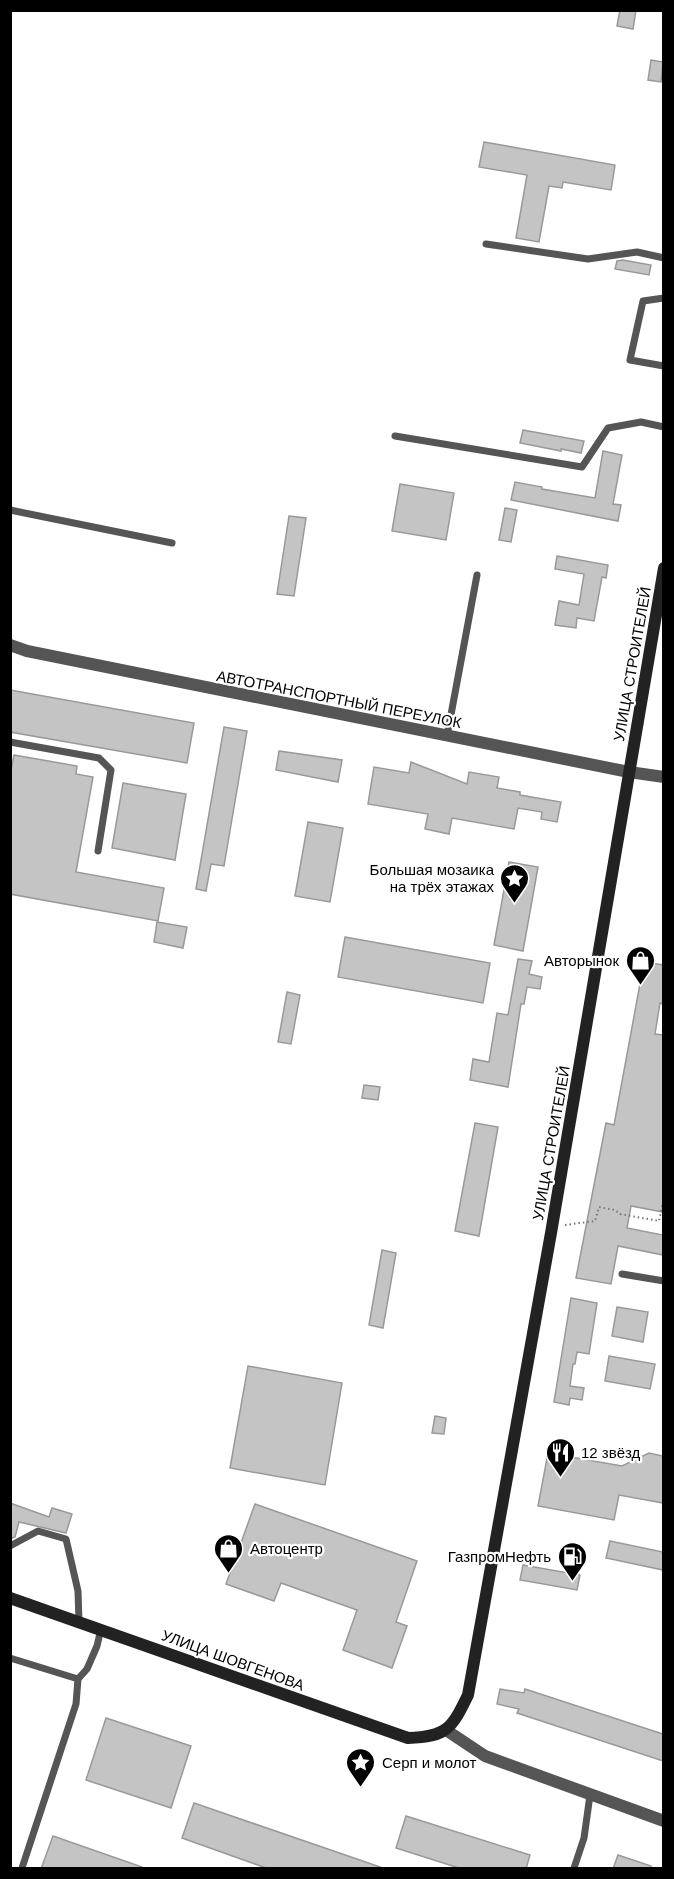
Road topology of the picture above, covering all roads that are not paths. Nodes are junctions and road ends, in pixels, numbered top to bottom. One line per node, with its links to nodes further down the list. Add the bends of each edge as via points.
1 (486, 244): 2 (lane, via 588,259 637,252)
2 (663, 258)
3 (663, 298): 4 (lane, via 643,301 630,360)
4 (663, 366)
5 (663, 427): 6 (lane, via 641,422 608,428 582,467)
6 (395, 436)
7 (10, 510): 8 (lane)
8 (172, 543)
9 (663, 568): 11 (street, УЛИЦА СТРОИТЕЛЕЙ)
10 (477, 575): 13 (lane)
11 (658, 638): 15 (street, УЛИЦА СТРОИТЕЛЕЙ)
12 (10, 645): 13 (street, АВТОТРАНСПОРТНЫЙ ПЕРЕУЛОК)
13 (447, 736): 15 (street, АВТОТРАНСПОРТНЫЙ ПЕРЕУЛОК)
14 (10, 742): 17 (lane, via 99,758 111,770)
15 (629, 772): 16 (street, АВТОТРАНСПОРТНЫЙ ПЕРЕУЛОК); 26 (street, УЛИЦА СТРОИТЕЛЕЙ, via 468,1695)
16 (663, 777)
17 (99, 851)
18 (622, 1274): 19 (lane)
19 (663, 1281)
20 (10, 1546): 22 (lane, via 38,1531 66,1539 78,1591)
21 (10, 1598): 22 (street, УЛИЦА ШОВГЕНОВА)
22 (80, 1622): 23 (street, УЛИЦА ШОВГЕНОВА)
23 (101, 1629): 25 (lane, via 87,1669); 27 (street, УЛИЦА ШОВГЕНОВА, via 408,1738 431,1738)
24 (10, 1658): 25 (lane)
25 (78, 1679): 30 (lane, via 76,1704)
26 (456, 1720): 27 (street, УЛИЦА ШОВГЕНОВА)
27 (446, 1730): 28 (street, via 485,1756)
28 (590, 1795): 29 (street); 31 (lane, via 584,1838)
29 (663, 1821)
30 (22, 1869)
31 (574, 1869)

